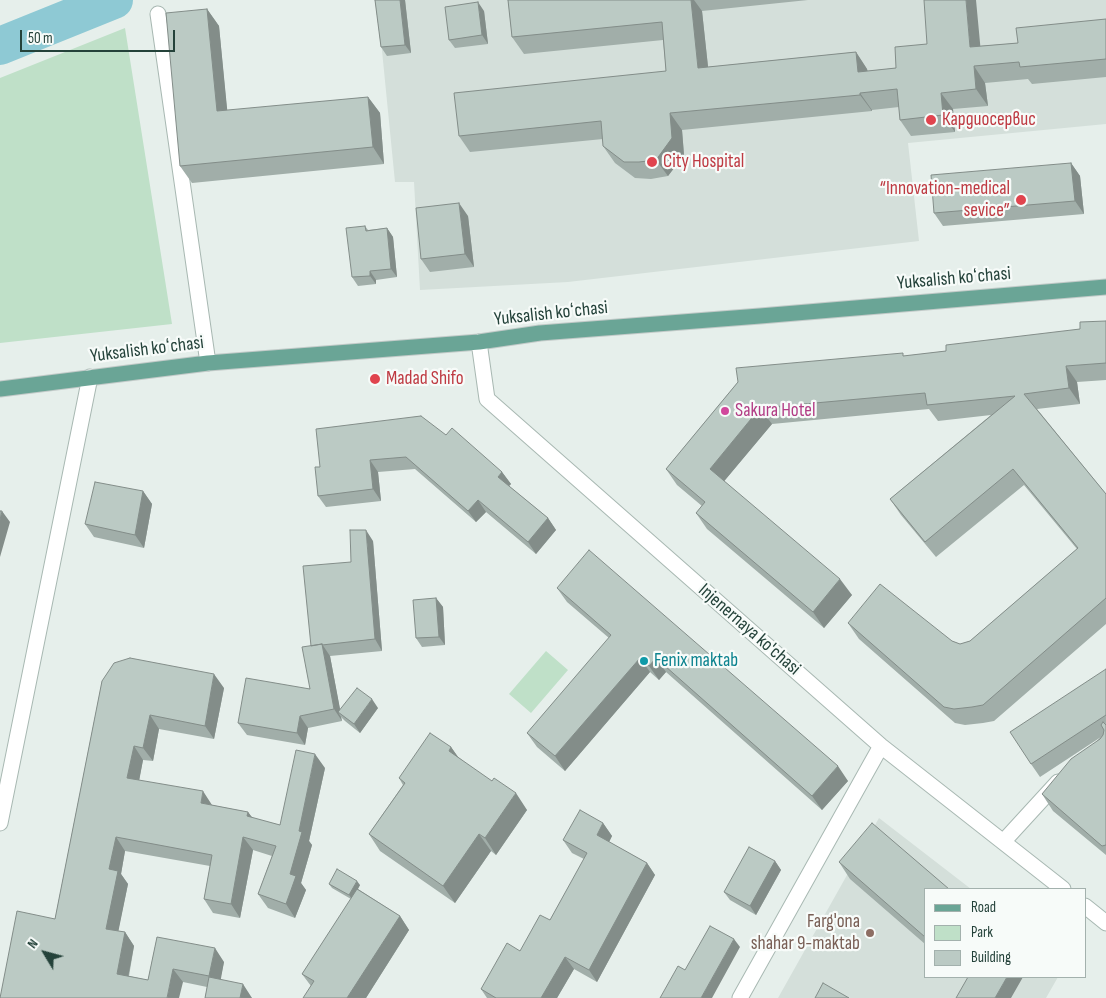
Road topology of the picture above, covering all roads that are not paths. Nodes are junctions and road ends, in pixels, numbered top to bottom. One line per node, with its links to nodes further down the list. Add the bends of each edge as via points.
1 (158, 14): 4 (street)
2 (1106, 287): 3 (main road, Yuksalish koʻchasi, via 540,333)
3 (479, 342): 4 (main road, Yuksalish koʻchasi); 7 (street, Injenernaya ko'chasi, via 487,399)
4 (208, 363): 5 (main road, Yuksalish koʻchasi)
5 (90, 377): 6 (main road, Yuksalish koʻchasi); 9 (street)
6 (0, 389)
7 (881, 746): 10 (street, Injenernaya ko'chasi); 14 (street)
8 (1072, 772): 10 (street, via 1057,783)
9 (0, 823)
10 (1003, 842): 11 (street, Injenernaya ko'chasi)
11 (1062, 888)
12 (1086, 907): 13 (street)
13 (1106, 923)
14 (740, 998)

